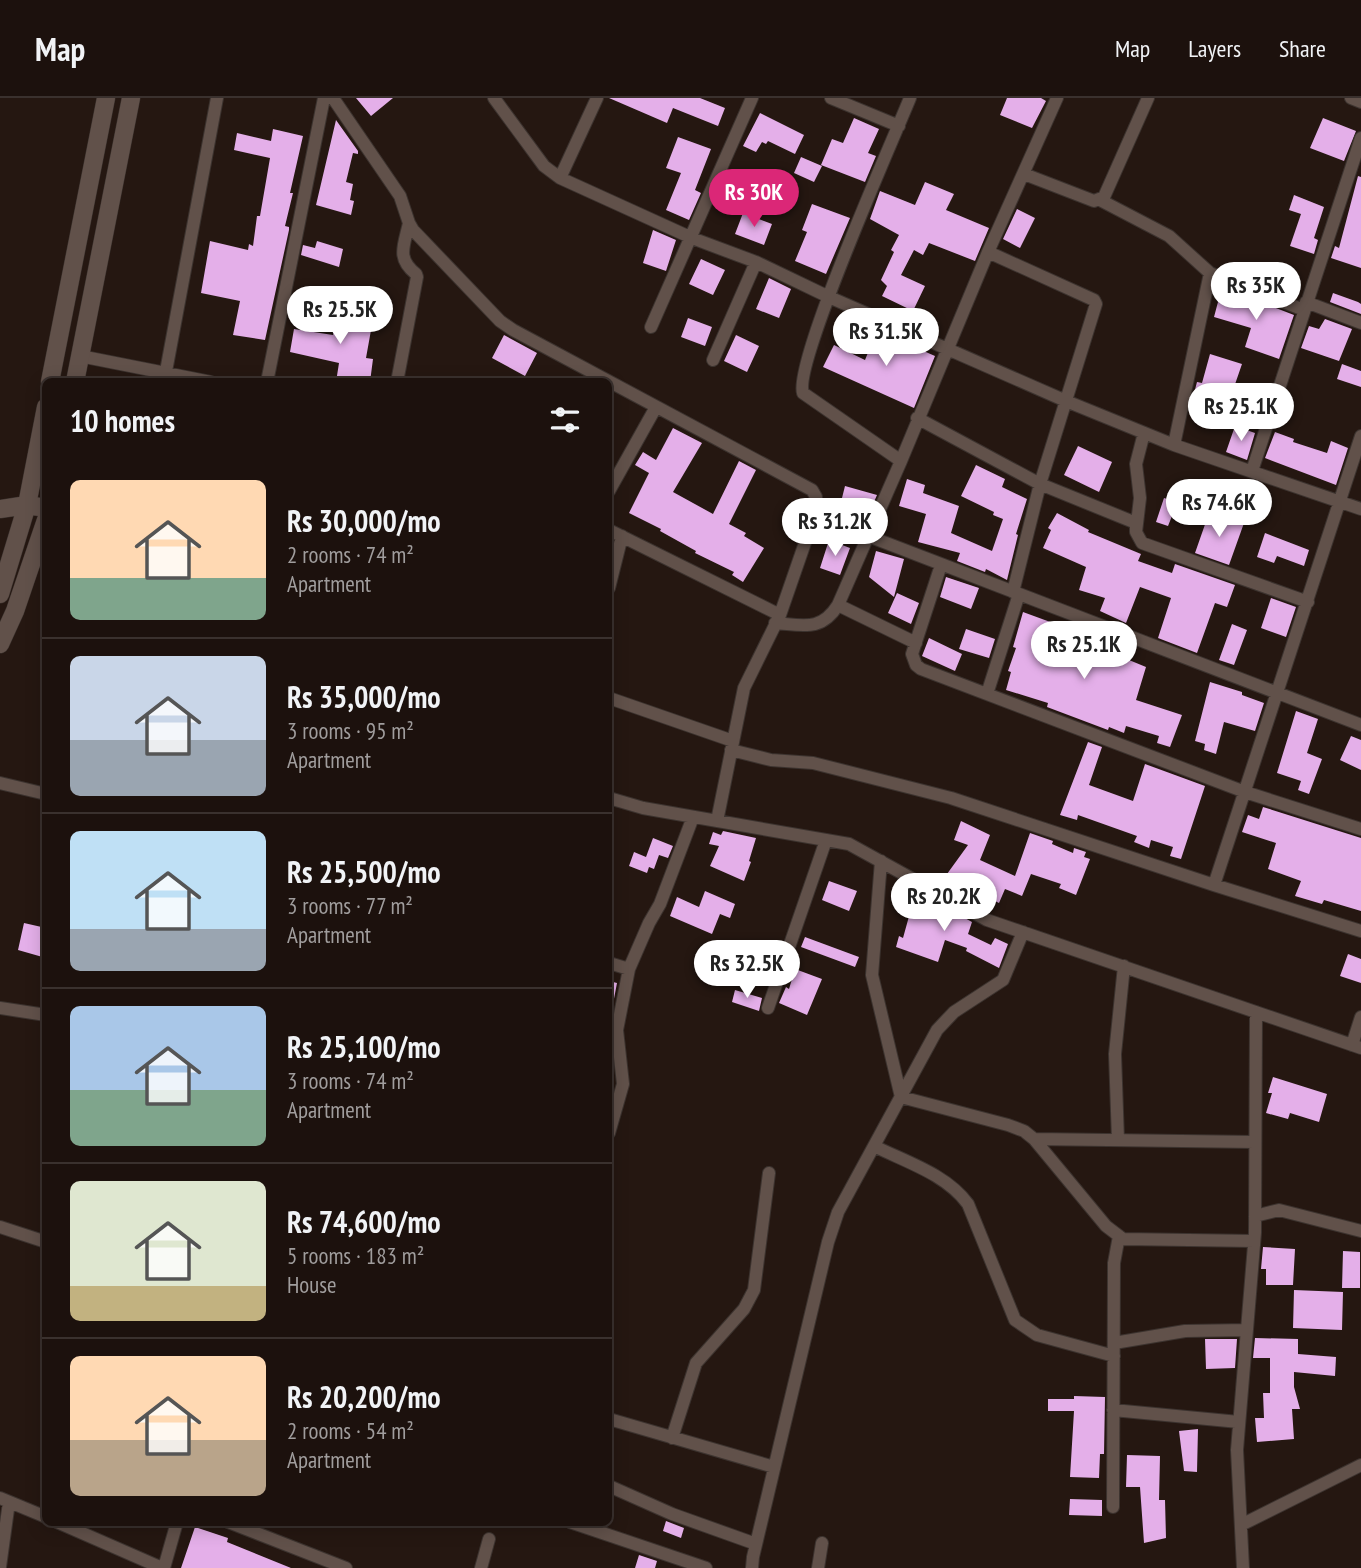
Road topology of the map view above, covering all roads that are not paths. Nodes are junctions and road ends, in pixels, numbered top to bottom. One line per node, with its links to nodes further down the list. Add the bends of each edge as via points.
1 (106, 98): 32 (main road)
2 (131, 98): 31 (main road)
3 (217, 98): 33 (street)
4 (324, 98): 34 (street)
5 (333, 98): 20 (street, via 400,196)
6 (494, 98): 18 (street, via 544,166)
7 (597, 98): 18 (street)
8 (752, 98): 21 (street)
9 (831, 98): 15 (street)
10 (910, 98): 15 (street)
11 (1057, 98): 17 (street)
12 (1148, 98): 19 (street)
13 (1351, 98): 14 (street)
14 (1361, 102)
15 (899, 126): 25 (street)
16 (1361, 138): 26 (street)
17 (1024, 174): 19 (street); 22 (street)
18 (560, 178): 21 (street)
19 (1100, 200): 24 (street, via 1169,236)
20 (409, 223): 35 (street, via 402,257 417,277); 36 (street, via 500,321)
21 (692, 238): 23 (street); 28 (street)
22 (988, 251): 29 (street); 38 (street, via 1094,300 1096,308)
23 (756, 262): 25 (street); 30 (street)
24 (1210, 273): 26 (street); 44 (street)
25 (828, 297): 29 (street); 45 (street, via 804,372 803,393)
26 (1305, 306): 27 (street); 46 (street)
27 (1361, 323)
28 (651, 327)
29 (947, 347): 38 (street); 40 (street)
30 (713, 360)
31 (77, 371): 32 (main road); 33 (street)
32 (51, 375)
33 (165, 377)
34 (268, 378)
35 (398, 378)
36 (602, 378)
37 (612, 383): 39 (street)
38 (1066, 401): 42 (street); 47 (street)
39 (656, 407): 48 (street); 65 (street, via 812,490 816,511)
40 (918, 418): 45 (street); 47 (street)
41 (42, 428): 50 (main road)
42 (1144, 433): 44 (street); 56 (street, via 1136,464 1140,498)
43 (1361, 436): 49 (street)
44 (1174, 444): 46 (street)
45 (901, 461): 58 (street)
46 (1252, 471): 49 (street)
47 (1040, 484): 56 (street, via 1136,523); 61 (street)
48 (612, 486)
49 (1341, 501): 53 (street); 63 (street)
50 (27, 505): 51 (main road); 52 (main road); 62 (main road)
51 (42, 507)
52 (0, 509)
53 (1361, 509)
54 (612, 531): 57 (street)
55 (42, 532): 67 (main road)
56 (1136, 532): 63 (street, via 1142,543)
57 (622, 536): 60 (street); 65 (street)
58 (868, 536): 59 (street); 64 (street)
59 (942, 565): 61 (street); 66 (street)
60 (612, 576)
61 (1016, 593): 68 (street); 69 (street)
62 (0, 594)
63 (1308, 602): 69 (street)
64 (838, 605): 65 (street, via 830,617 815,625); 66 (street)
65 (778, 619): 72 (street, via 744,688)
66 (916, 643): 68 (street, via 913,660 921,669)
67 (0, 644)
68 (987, 694): 74 (street)
69 (1278, 694): 71 (street); 74 (street)
70 (612, 699): 72 (street)
71 (1361, 725)
72 (732, 746): 78 (street); 82 (street, via 771,760 813,762 951,798)
73 (0, 783): 75 (street)
74 (1245, 792): 79 (street); 82 (street)
75 (42, 793)
76 (612, 799): 77 (street)
77 (693, 817): 78 (street); 87 (street)
78 (717, 821): 80 (street)
79 (1361, 829)
80 (826, 840): 81 (street, via 849,844); 89 (street)
81 (881, 861): 84 (street, via 987,920); 94 (street, via 872,975)
82 (1214, 886): 83 (street)
83 (1361, 931)
84 (1023, 932): 86 (street); 94 (street, via 1003,980 945,1021)
85 (612, 964): 87 (street)
86 (1124, 966): 90 (street); 97 (street, via 1115,1054)
87 (629, 969): 95 (street, via 617,1030 623,1084)
88 (0, 1007): 91 (street)
89 (768, 1008)
90 (1256, 1012): 93 (street); 98 (street)
91 (42, 1014)
92 (1361, 1017): 93 (street)
93 (1356, 1046)
94 (901, 1097): 96 (street, via 1017,1128); 99 (street)
95 (612, 1122)
96 (1034, 1139): 97 (street); 104 (street)
97 (1118, 1140): 98 (street)
98 (1255, 1142): 101 (street)
99 (874, 1146): 108 (street, via 958,1191 968,1204 1015,1320 1037,1335); 114 (street, via 832,1225)
100 (769, 1174): 112 (street, via 754,1290 744,1309 696,1363)
101 (1255, 1216): 103 (street, via 1287,1211); 106 (street)
102 (0, 1227): 105 (street)
103 (1361, 1231)
104 (1119, 1236): 106 (street); 108 (street, via 1114,1263)
105 (42, 1241)
106 (1254, 1241): 107 (street)
107 (1247, 1330): 108 (street, via 1185,1331); 111 (street)
108 (1114, 1350): 109 (street)
109 (1114, 1410): 111 (street); 117 (street)
110 (612, 1420): 112 (street)
111 (1240, 1422): 119 (street)
112 (672, 1438): 114 (street)
113 (1361, 1465): 119 (street)
114 (774, 1467): 126 (street)
115 (612, 1487): 126 (street)
116 (4, 1500): 118 (street); 127 (street)
117 (1113, 1507)
118 (42, 1515)
119 (1241, 1525): 134 (street)
120 (66, 1526): 128 (street)
121 (176, 1526): 128 (street)
122 (238, 1526): 129 (street)
123 (581, 1526): 131 (street)
124 (489, 1539): 130 (street)
125 (822, 1543): 133 (street)
126 (756, 1544): 132 (street)
127 (0, 1567)
128 (163, 1568)
129 (346, 1568)
130 (481, 1568)
131 (706, 1568)
132 (752, 1568)
133 (818, 1568)
134 (1243, 1568)

